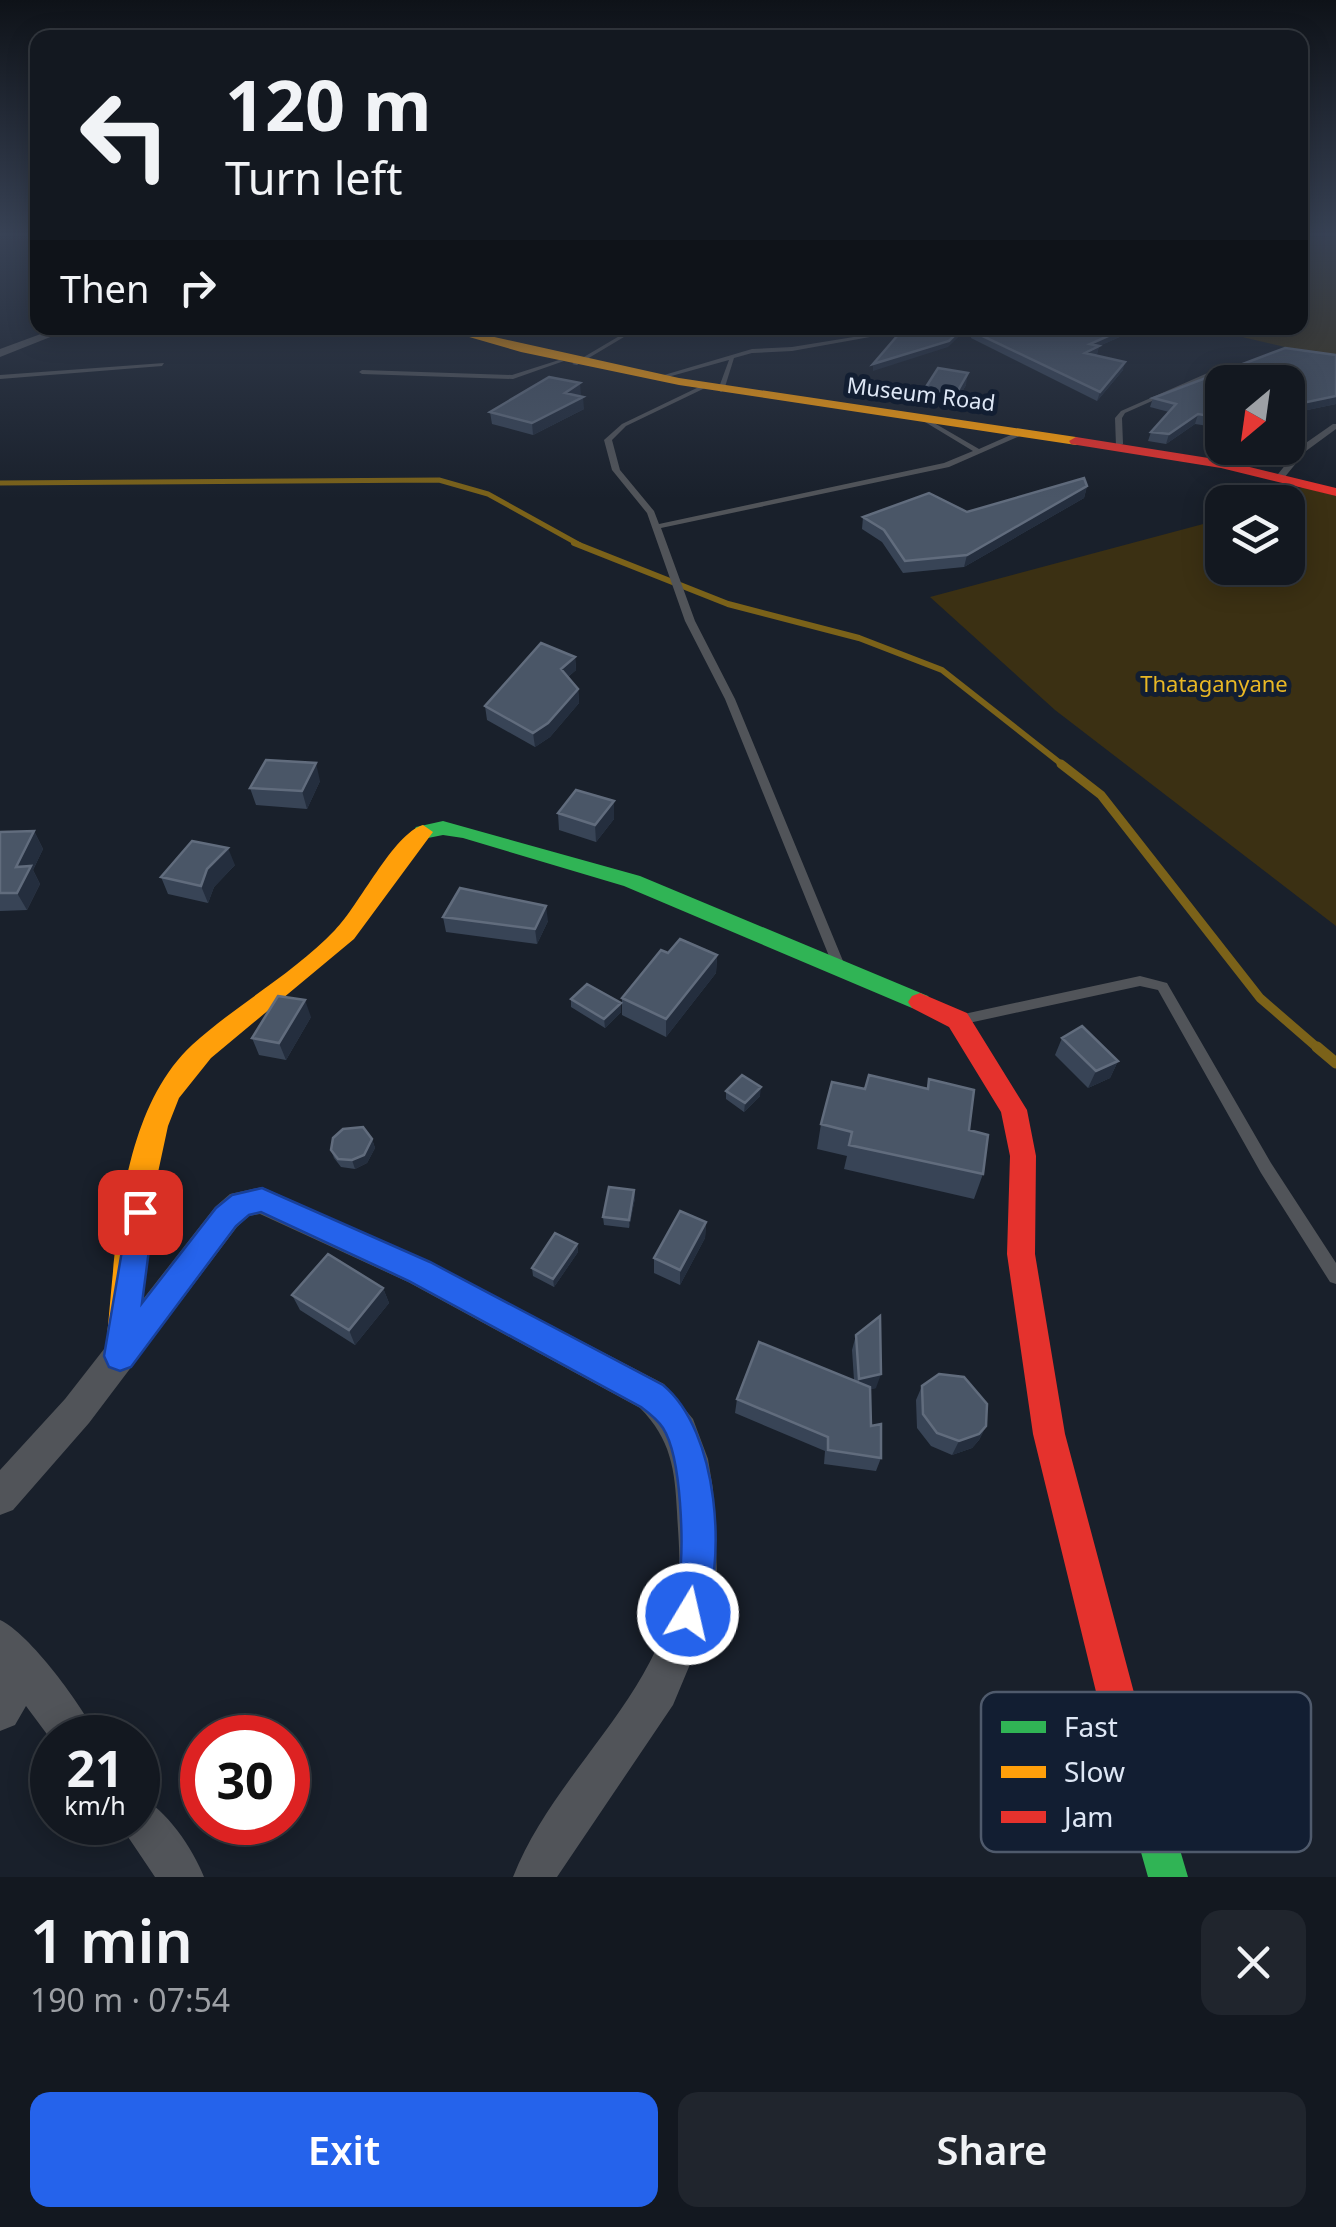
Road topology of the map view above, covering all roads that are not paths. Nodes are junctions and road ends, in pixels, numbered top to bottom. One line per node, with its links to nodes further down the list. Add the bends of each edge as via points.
1 (49, 335): 5 (street)
2 (469, 335): 7 (street, Museum Road)
3 (622, 335): 7 (lane)
4 (877, 335): 6 (lane)
5 (0, 353)
6 (732, 358): 12 (lane); 13 (lane)
7 (568, 362): 9 (lane, via 513,378); 12 (street, Museum Road)
8 (162, 364): 11 (lane)
9 (362, 372)
10 (1205, 376): 19 (lane, via 1123,412)
11 (0, 377)
12 (655, 378): 13 (street, Museum Road)
13 (712, 388): 14 (street, Museum Road); 23 (lane, via 624,425 608,440 616,470)
14 (927, 421): 16 (street, Museum Road); 20 (lane)
15 (1336, 426): 17 (lane)
16 (1027, 431): 19 (street, Museum Road); 20 (lane)
17 (1316, 438): 18 (lane); 21 (lane)
18 (1336, 440)
19 (1119, 444): 21 (street, Museum Road)
20 (979, 452): 23 (lane, via 946,465)
21 (1281, 476): 22 (street, Museum Road)
22 (1336, 492)
23 (656, 527): 24 (lane)
24 (839, 966): 25 (street); 27 (street, via 632,880 464,832 423,832 336,943 184,1069 168,1092 144,1177)
25 (958, 1020): 26 (lane, via 1140,981 1162,986); 30 (street, via 1014,1110 1024,1156 1020,1254 1049,1434)
26 (1336, 1277)
27 (120, 1356): 28 (street); 36 (street, via 226,1217 262,1200 419,1272 673,1413 686,1441 694,1492 697,1580 680,1648)
28 (0, 1497)
29 (12, 1655): 31 (street); 32 (street)
30 (1114, 1692)
31 (0, 1710)
32 (58, 1715)
33 (158, 1845): 35 (street)
34 (1161, 1852): 37 (street)
35 (182, 1877)
36 (535, 1877)
37 (1168, 1877)

